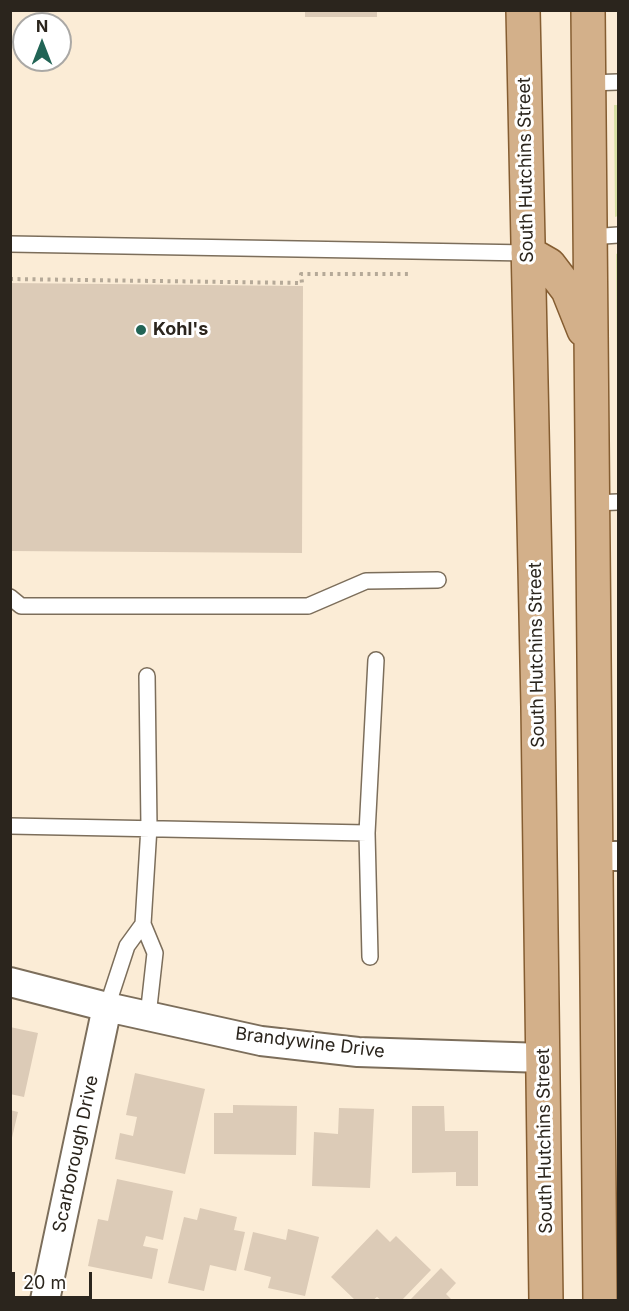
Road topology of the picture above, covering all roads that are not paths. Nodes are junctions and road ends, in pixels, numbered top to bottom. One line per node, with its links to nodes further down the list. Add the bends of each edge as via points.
1 (523, 10): 6 (main road, South Hutchins Street)
2 (588, 10): 3 (main road)
3 (603, 82): 4 (main road)
4 (604, 236): 7 (main road)
5 (10, 243): 6 (lane)
6 (528, 253): 7 (main road, via 549,265 568,290); 22 (main road, South Hutchins Street)
7 (591, 348): 8 (main road)
8 (606, 502): 16 (main road)
9 (438, 580): 10 (lane, via 366,581 309,606 21,606)
10 (10, 597)
11 (376, 660): 15 (lane)
12 (147, 676): 14 (lane)
13 (10, 826): 14 (lane)
14 (149, 827): 15 (lane); 17 (lane)
15 (367, 833): 18 (lane)
16 (607, 856): 25 (main road)
17 (144, 924): 20 (lane, via 127,946); 21 (lane, via 155,953)
18 (370, 957)
19 (10, 982): 20 (street, Brandywine Drive)
20 (107, 1007): 21 (street, Brandywine Drive); 23 (street, Scarborough Drive)
21 (148, 1016): 22 (street, Brandywine Drive, via 261,1041 358,1052)
22 (544, 1058): 24 (main road, South Hutchins Street)
23 (45, 1300)
24 (546, 1300)
25 (600, 1300)

